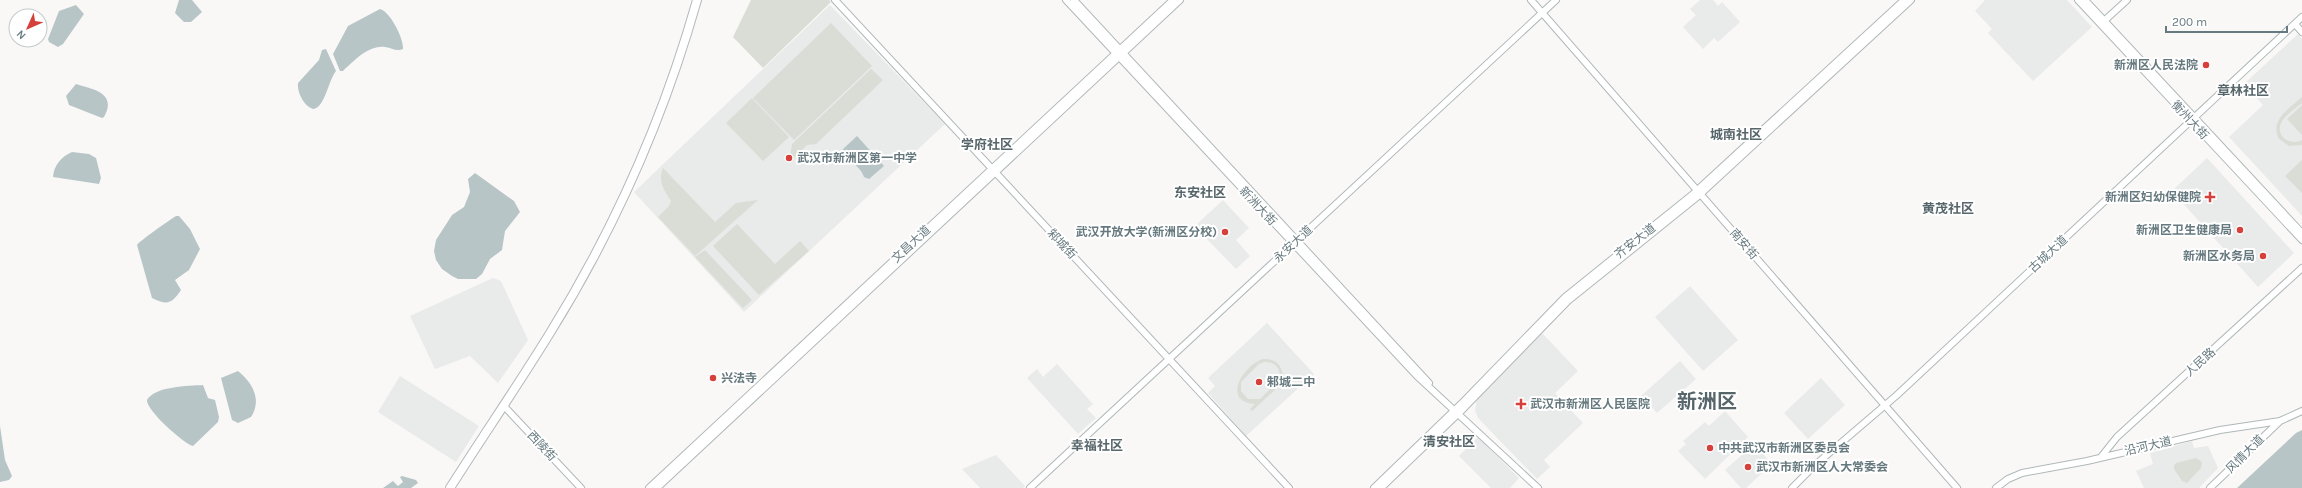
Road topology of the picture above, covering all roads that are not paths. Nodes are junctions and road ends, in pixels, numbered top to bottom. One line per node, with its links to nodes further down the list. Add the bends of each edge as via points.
1 (697, 0): 28 (highway, via 668,92 628,187 558,319)
2 (835, 0): 21 (main road, 邾城街)
3 (1066, 0): 19 (main road, 新洲大街)
4 (1074, 0): 19 (main road, 新洲大街)
5 (1173, 0): 19 (main road, 文昌大道)
6 (1180, 0): 19 (main road, 文昌大道)
7 (1531, 0): 14 (main road, 南安街)
8 (1556, 0): 14 (main road, 永安大道)
9 (1904, 0): 22 (main road, 齐安大道)
10 (1911, 0): 22 (main road, 齐安大道)
11 (2078, 0): 20 (main road, 衡州大街)
12 (2085, 0): 16 (main road, 衡州大街)
13 (2127, 0): 16 (main road)
14 (1542, 13): 22 (main road, 南安街); 25 (main road, 永安大道)
15 (2302, 17): 17 (main road, 古城大道)
16 (2104, 21): 20 (main road, 衡州大街)
17 (2295, 24): 18 (main road); 20 (main road, 古城大道)
18 (2302, 32)
19 (1120, 53): 21 (main road, 文昌大道); 25 (main road, 新洲大街)
20 (2193, 119): 23 (main road, 衡州大街); 24 (main road, 衡州大街); 29 (main road, 古城大道)
21 (994, 170): 27 (main road, 邾城街); 36 (main road, 文昌大道); 37 (main road, 文昌大道)
22 (1699, 192): 29 (main road, 南安街); 31 (main road, 齐安大道, via 1568,300)
23 (2302, 233)
24 (2302, 240)
25 (1296, 242): 27 (main road, 永安大道); 31 (main road, 新洲大街, via 1422,372 1436,392)
26 (2302, 268): 33 (main road, 人民路, via 2117,437)
27 (1169, 359): 38 (main road, 永安大道); 39 (main road, 邾城街)
28 (504, 405): 34 (highway); 35 (main road, 西陵街)
29 (1885, 405): 43 (main road, 古城大道); 44 (main road, 南安街)
30 (2302, 411): 32 (main road, 沿河大道)
31 (1457, 412): 40 (main road, 齐安大道); 41 (main road, 齐安大道); 42 (main road, 新洲大街)
32 (2280, 421): 33 (main road, 沿河大道, via 2220,430); 46 (main road, 风情大道)
33 (2100, 458): 45 (main road, 沿河大道, via 2022,473)
34 (450, 488)
35 (581, 488)
36 (649, 488)
37 (657, 488)
38 (1030, 488)
39 (1289, 488)
40 (1374, 488)
41 (1381, 488)
42 (1538, 488)
43 (1792, 488)
44 (1957, 488)
45 (1996, 488)
46 (2210, 488)

